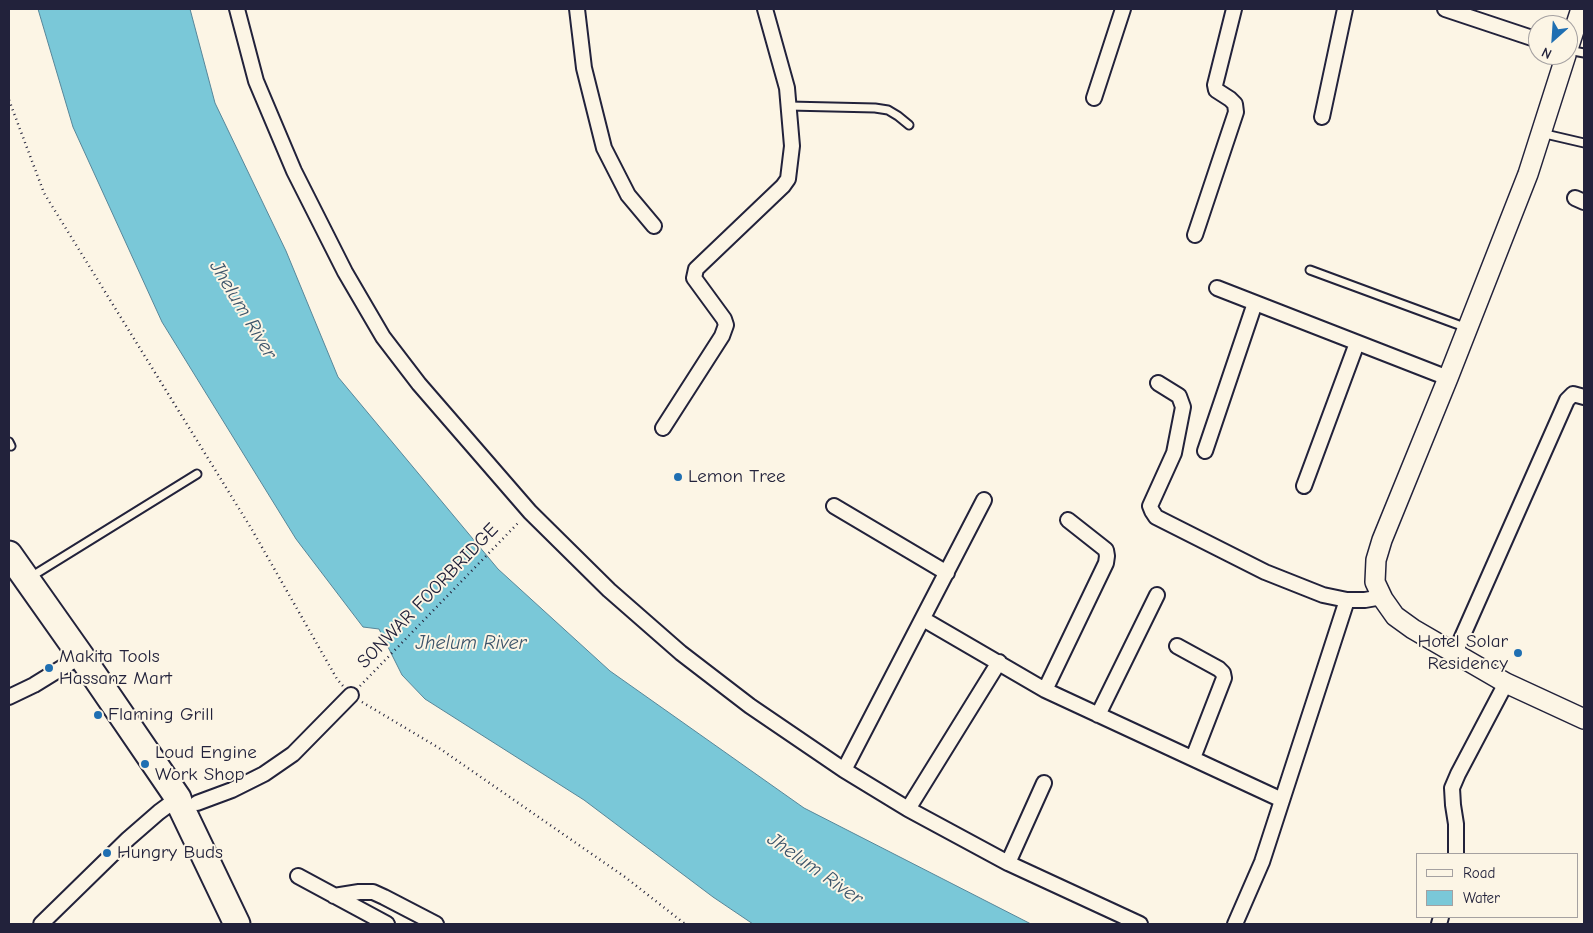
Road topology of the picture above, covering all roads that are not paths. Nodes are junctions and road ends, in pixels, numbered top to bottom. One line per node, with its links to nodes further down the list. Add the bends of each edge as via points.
1 (237, 9): 51 (street, via 256,82 294,171 345,272 378,328 419,384 530,512 609,590 688,659)
2 (577, 9): 16 (street, via 584,68 604,148 628,195)
3 (765, 9): 11 (street)
4 (1123, 9): 10 (street)
5 (1234, 9): 17 (street, via 1214,85 1235,104 1236,112)
6 (1345, 9): 12 (street)
7 (1445, 9): 8 (street)
8 (1528, 37)
9 (1563, 65): 14 (main road)
10 (1094, 98)
11 (789, 106): 13 (lane, via 888,110); 26 (street, via 792,146 788,180 694,273 726,325)
12 (1322, 117)
13 (909, 125)
14 (1540, 133): 15 (lane); 21 (main road, via 1528,174)
15 (1584, 143)
16 (654, 226)
17 (1195, 235)
18 (1310, 270): 21 (lane)
19 (1217, 288): 20 (street)
20 (1255, 303): 22 (street); 27 (street)
21 (1468, 328): 23 (main road)
22 (1357, 342): 23 (street); 29 (street)
23 (1448, 378): 37 (main road, via 1382,540 1376,560 1376,582)
24 (1158, 383): 38 (street, via 1180,396 1183,407 1174,454 1150,506 1156,517 1265,572 1323,595)
25 (1584, 396): 41 (street, via 1573,394 1567,400)
26 (663, 428)
27 (1205, 451)
28 (197, 474): 35 (lane)
29 (1304, 486)
30 (984, 500): 34 (street)
31 (834, 506): 34 (street)
32 (1068, 520): 45 (street, via 1106,550 1108,556)
33 (9, 554): 35 (highway)
34 (947, 573): 39 (street)
35 (27, 579): 42 (highway)
36 (1157, 595): 48 (street)
37 (1382, 597): 38 (street); 41 (main road, via 1395,616)
38 (1347, 600): 53 (street)
39 (923, 619): 43 (street); 51 (street)
40 (1177, 646): 50 (street, via 1218,669 1224,678)
41 (1455, 653): 44 (main road)
42 (81, 656): 47 (street, via 34,685); 54 (highway)
43 (999, 662): 45 (street); 55 (street)
44 (1506, 683): 49 (main road); 56 (street, via 1452,788)
45 (1045, 690): 48 (street)
46 (351, 695): 54 (street, via 293,754 264,774 232,790)
47 (9, 696)
48 (1098, 715): 50 (street)
49 (1584, 719)
50 (1193, 758): 53 (street)
51 (844, 770): 55 (street)
52 (1044, 783): 57 (street)
53 (1282, 800): 66 (street, via 1262,862)
54 (187, 801): 60 (street, via 159,812); 61 (highway, via 180,807); 62 (highway)
55 (908, 809): 57 (street)
56 (1456, 853)
57 (1008, 863): 65 (street)
58 (298, 876): 59 (street)
59 (334, 896): 63 (street); 64 (street, via 373,892)
60 (41, 924)
61 (237, 924)
62 (255, 924)
63 (387, 924)
64 (436, 924)
65 (1140, 924)
66 (1235, 924)

